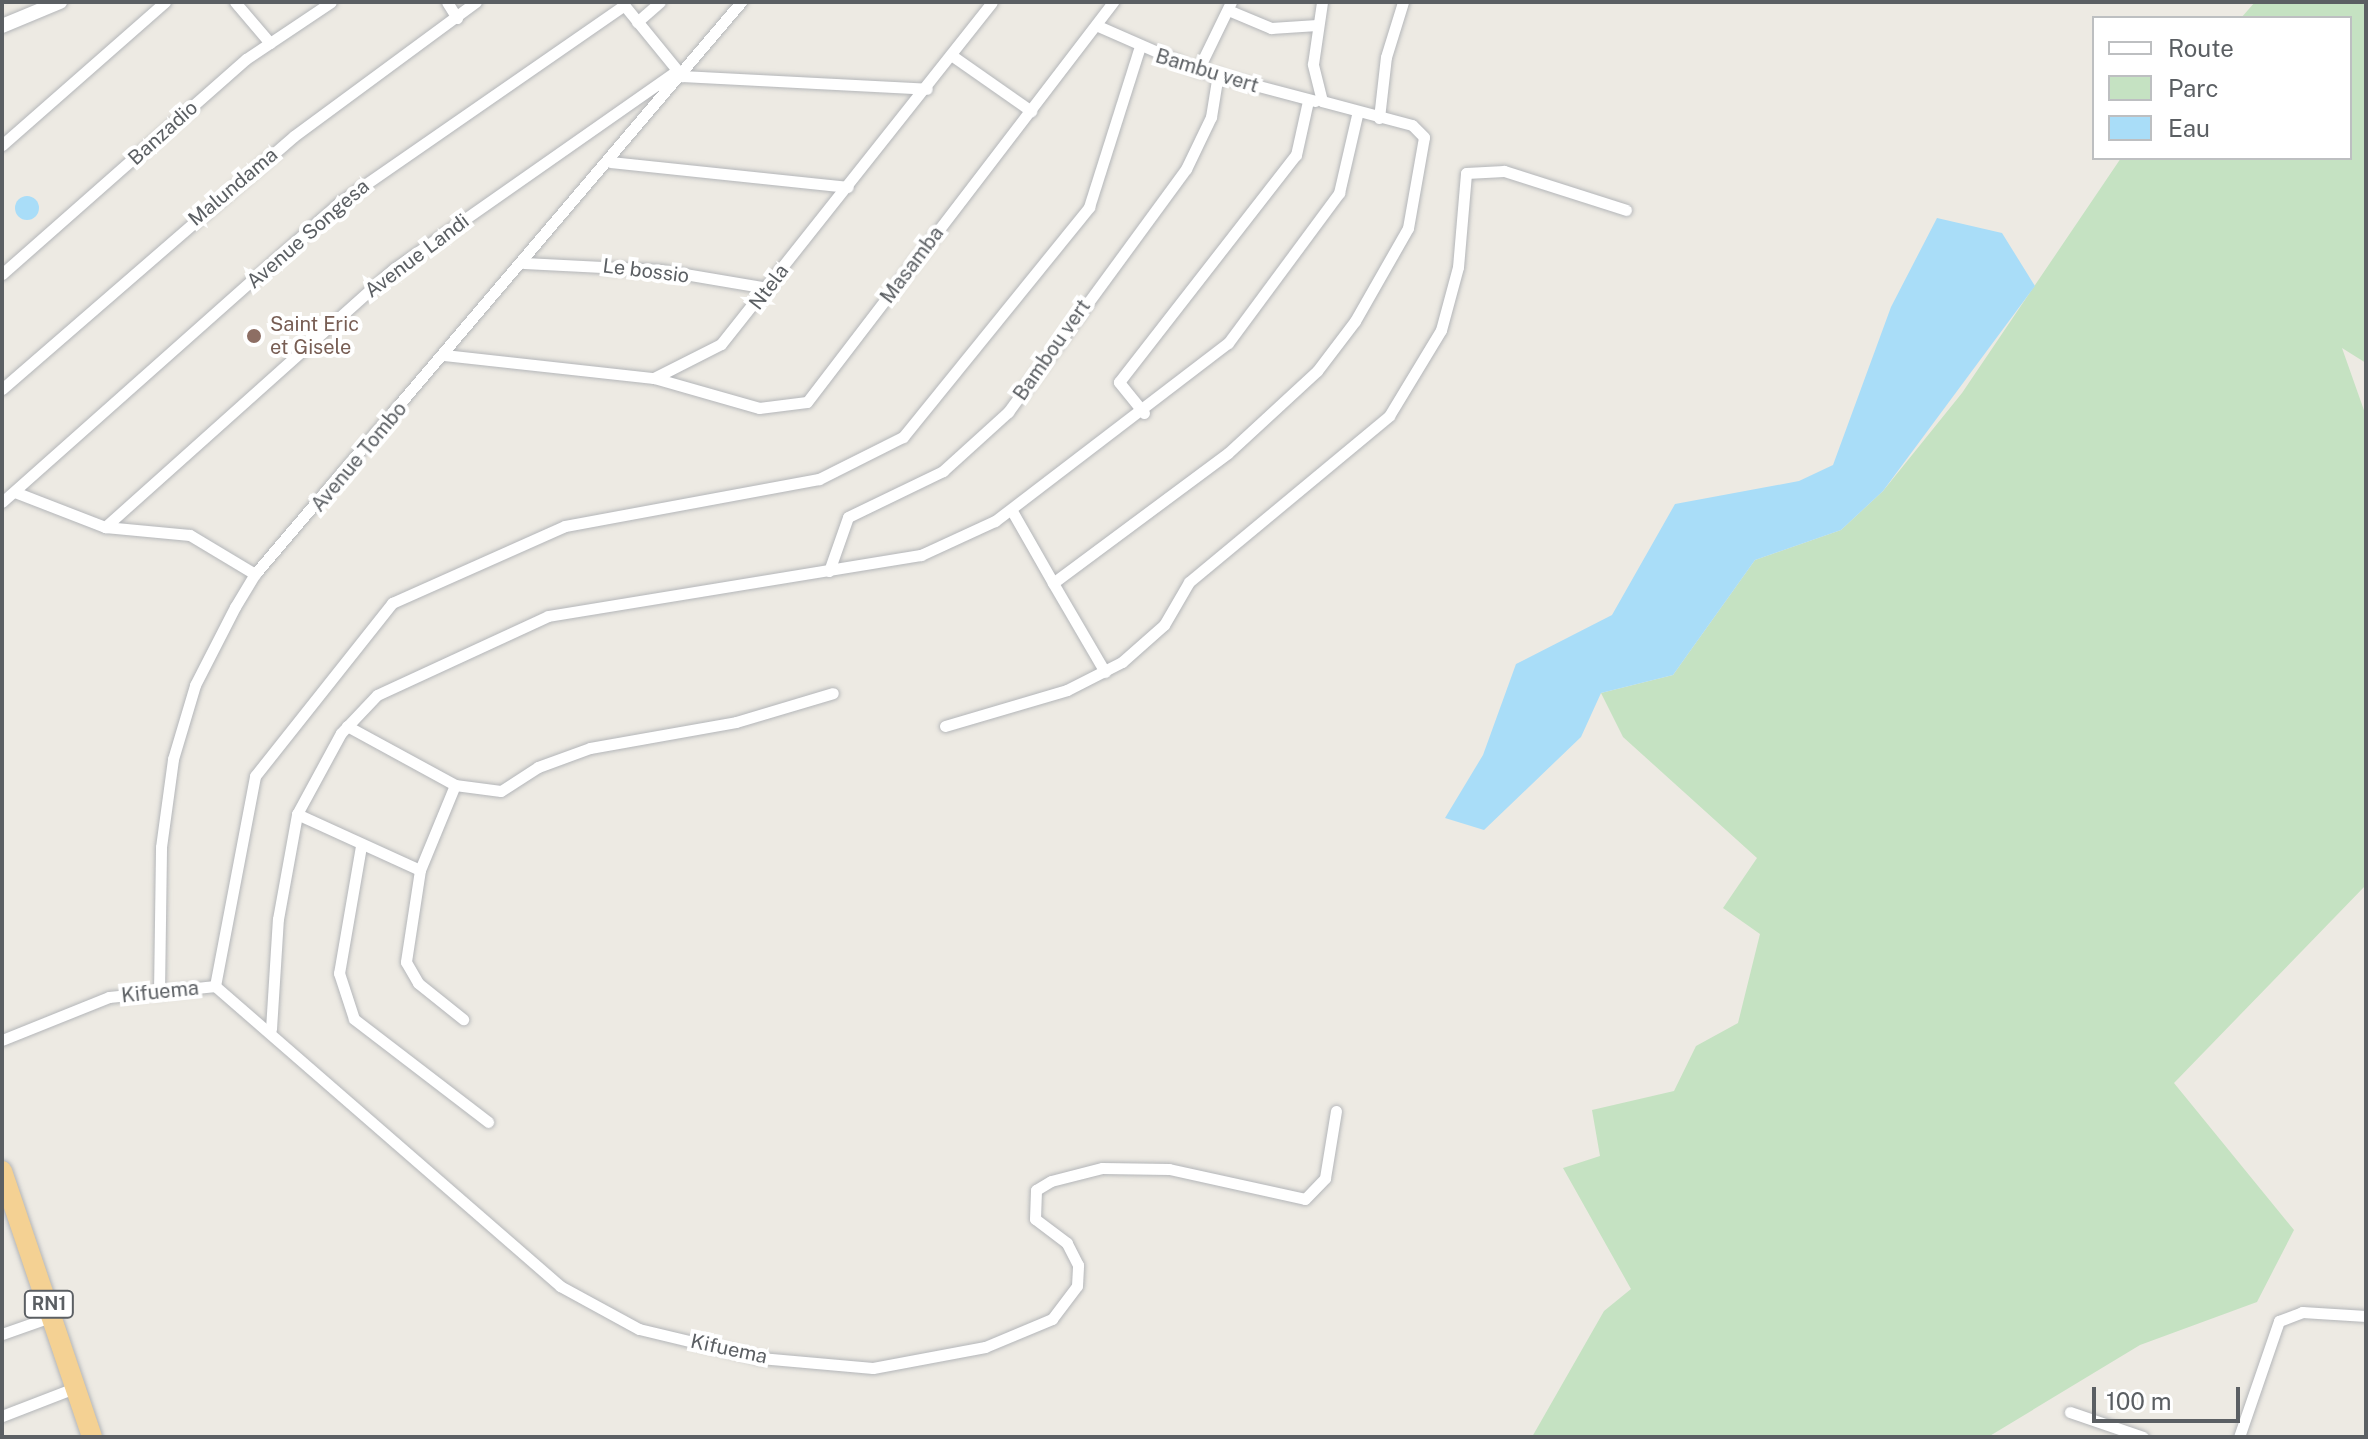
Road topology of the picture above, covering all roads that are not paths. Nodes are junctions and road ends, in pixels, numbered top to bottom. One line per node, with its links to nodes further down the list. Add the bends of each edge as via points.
1 (60, 2): 17 (street)
2 (165, 2): 31 (street)
3 (235, 2): 19 (street)
4 (331, 2): 19 (street, Banzadio)
5 (447, 2): 14 (street)
6 (476, 2): 14 (street, Malundama)
7 (660, 2): 15 (street)
8 (741, 2): 23 (street, Avenue Tombo)
9 (992, 2): 21 (street, Ntela)
10 (1113, 2): 18 (street, Masamba)
11 (1322, 2): 16 (street)
12 (1403, 2): 30 (street, via 1386,57)
13 (1229, 6): 16 (street, via 1258,26); 22 (street)
14 (457, 18): 40 (street, Malundama, via 379,68 282,146)
15 (637, 22): 23 (street); 42 (street, Avenue Songesa, via 624,5 340,202)
16 (1317, 25): 27 (street, via 1313,64)
17 (2, 26)
18 (1098, 26): 20 (street, Bambu vert); 28 (street, Masamba)
19 (270, 43): 36 (street, Banzadio)
20 (1139, 49): 22 (street, Bambu vert); 57 (street, via 1089,207 903,437 819,479 565,526 392,603 255,776)
21 (951, 55): 25 (street, Ntela); 28 (street)
22 (1198, 70): 24 (street, Bambu vert)
23 (679, 73): 25 (street); 32 (street, Avenue Tombo); 45 (street, Avenue Landi, via 395,268)
24 (1218, 74): 26 (street, Bambu vert); 46 (street, Bambou vert, via 1211,117 1186,169 1008,412 943,471 848,517)
25 (927, 89): 33 (street, Ntela)
26 (1308, 101): 27 (street, Bambu vert); 41 (street, via 1296,155 1119,382)
27 (1322, 101): 29 (street)
28 (1031, 111): 39 (street, Masamba, via 807,402 759,408)
29 (1357, 115): 30 (street); 41 (street, via 1339,193 1228,343)
30 (1379, 118): 48 (street, via 1412,125 1424,137 1408,228 1340,345 1228,453)
31 (2, 145)
32 (611, 162): 33 (street); 35 (street, Avenue Tombo)
33 (848, 187): 37 (street, Ntela)
34 (1626, 210): 49 (street, via 1504,171 1466,173 1458,267 1441,330 1389,416 1189,582 1164,625)
35 (524, 263): 37 (street, Le bossio, via 661,270); 38 (street, Avenue Tombo)
36 (2, 274)
37 (767, 288): 39 (street, Ntela, via 721,344)
38 (444, 355): 39 (street); 47 (street, Avenue Tombo)
39 (654, 378)
40 (2, 389)
41 (1144, 413): 44 (street)
42 (15, 492): 43 (street, Avenue Songesa); 45 (street)
43 (2, 502)
44 (1012, 511): 46 (street, via 939,549); 48 (street)
45 (105, 527): 47 (street, via 190,535)
46 (829, 571): 51 (street, via 548,616 411,676)
47 (255, 574): 58 (street, Avenue Tombo, via 195,685 173,759 161,847)
48 (1053, 583): 49 (street)
49 (1105, 672): 52 (street)
50 (833, 693): 53 (street, via 736,722 590,748 538,767 501,791)
51 (347, 726): 53 (street); 54 (street)
52 (945, 726)
53 (455, 785): 56 (street)
54 (297, 814): 55 (street); 60 (street, via 278,919)
55 (361, 846): 56 (street); 63 (street, via 339,973 354,1019)
56 (420, 870): 59 (street, via 406,962 418,983)
57 (215, 986): 58 (street, Kifuema); 60 (street, Kifuema)
58 (159, 993): 61 (street, Kifuema, via 76,1007)
59 (463, 1019)
60 (271, 1029): 62 (street, Kifuema, via 560,1286 639,1329 760,1358 873,1368 985,1347 1052,1319 1077,1286 1078,1265 1067,1243 1035,1219 1036,1190 1051,1181 1102,1168 1169,1169 1305,1199 1325,1178)
61 (2, 1040)
62 (1336, 1111)
63 (488, 1122)
64 (2, 1171): 65 (highway, RN1)
65 (53, 1316): 67 (street); 68 (highway, RN1)
66 (2366, 1316): 73 (street, via 2302,1312 2279,1321)
67 (2, 1334)
68 (77, 1387): 70 (street); 71 (highway, RN1)
69 (2070, 1412): 72 (street)
70 (2, 1416)
71 (92, 1437)
72 (2143, 1437)
73 (2239, 1437)

